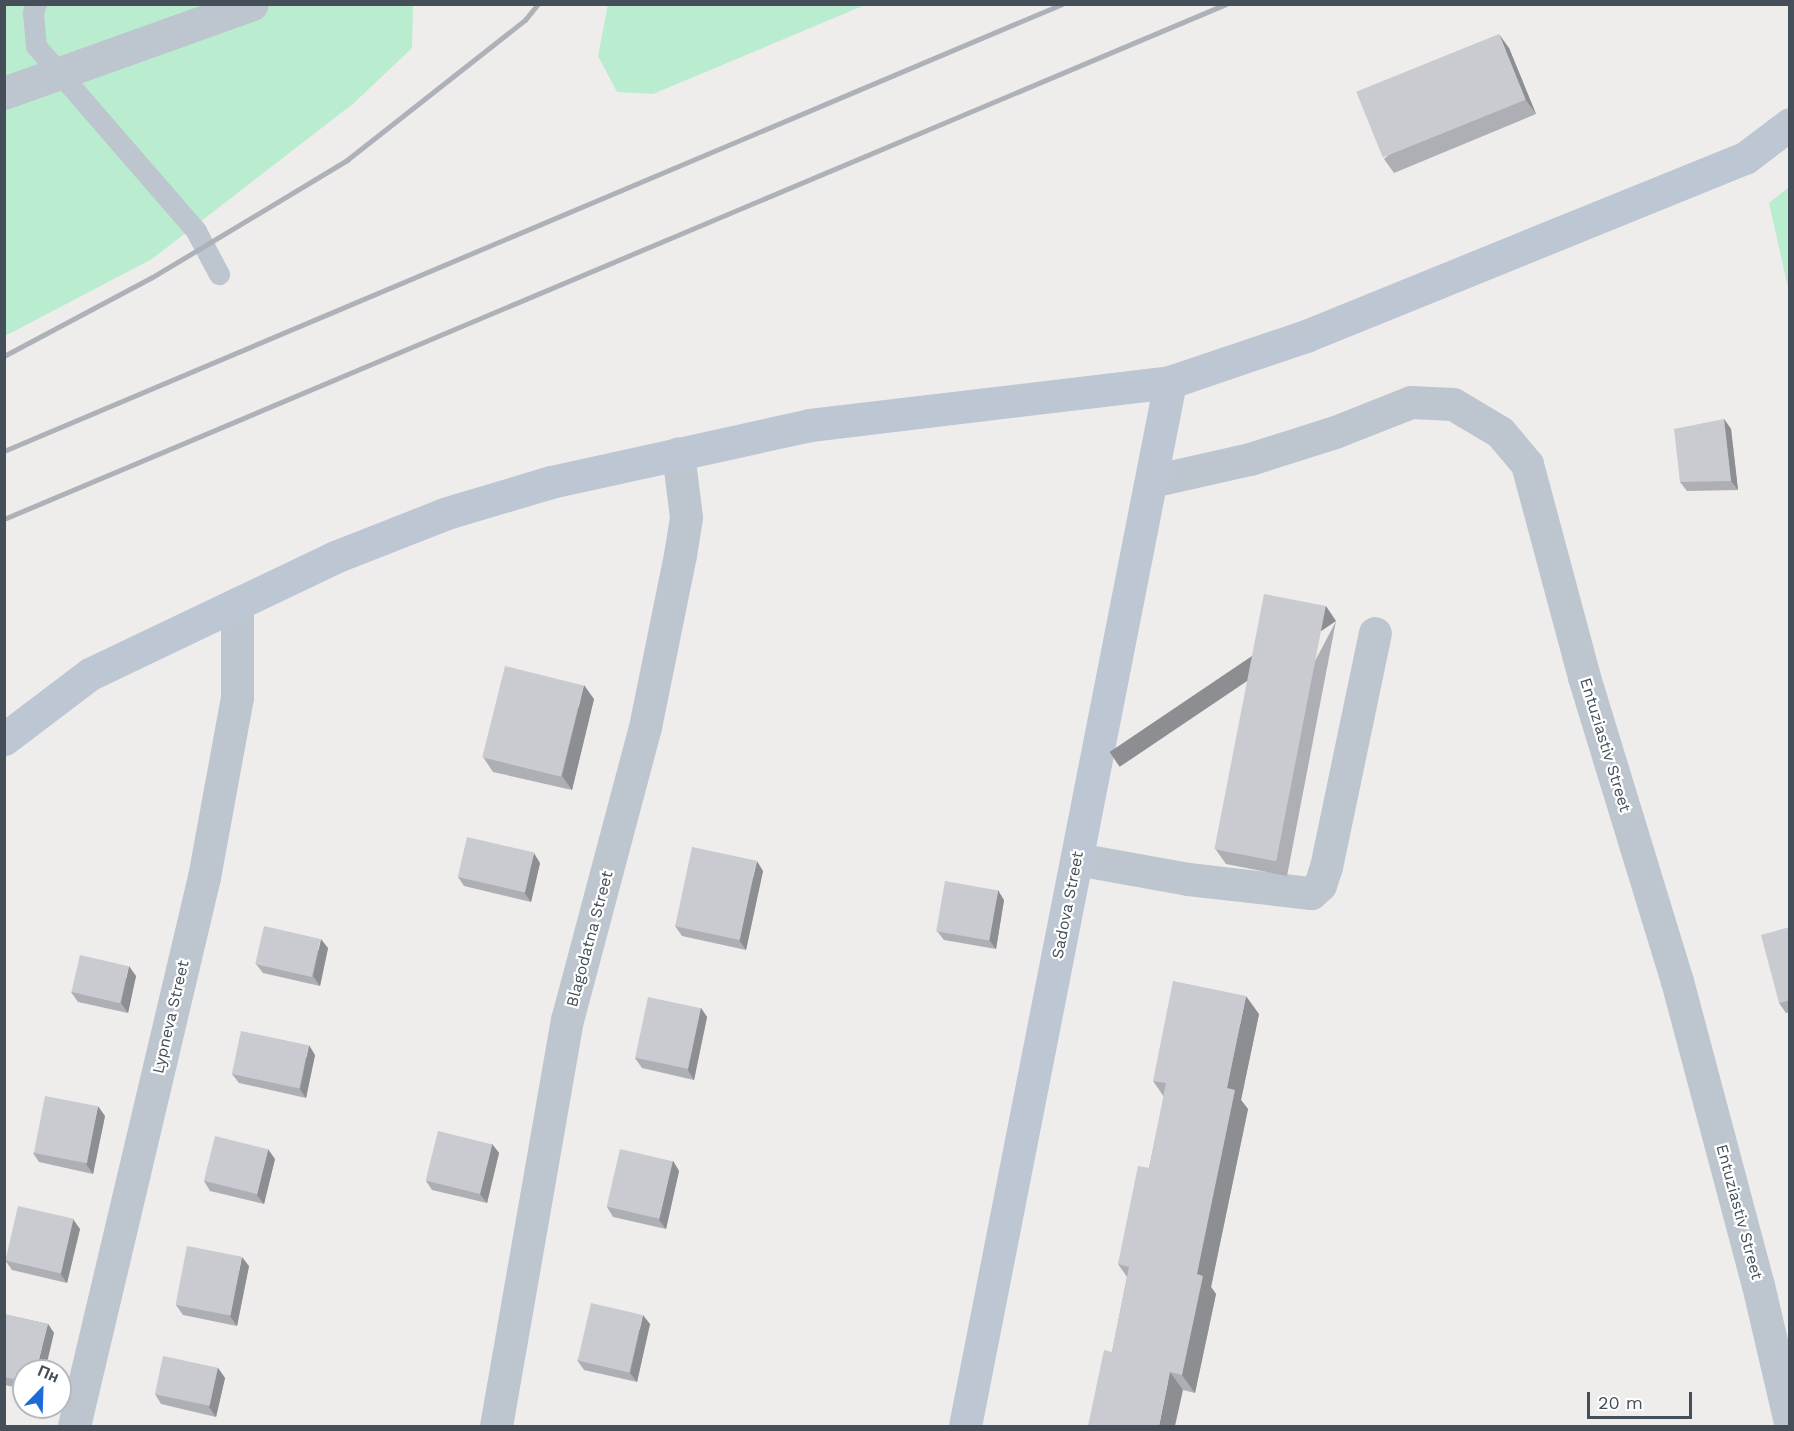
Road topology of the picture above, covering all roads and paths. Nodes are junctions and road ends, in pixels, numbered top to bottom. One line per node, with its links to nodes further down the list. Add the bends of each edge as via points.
1 (36, 4): 3 (lane, via 36,46)
2 (252, 4): 3 (street)
3 (60, 73): 4 (street); 6 (lane, via 196,231)
4 (4, 93)
5 (1790, 124): 7 (street, via 1745,158 1306,336)
6 (219, 274)
7 (1170, 382): 8 (street, via 810,425); 9 (street, Sadova Street)
8 (678, 453): 10 (street, via 551,482 447,513 335,557); 16 (street, Blagodatna Street, via 686,517 680,555 645,727 567,1020 521,1302)
9 (1152, 480): 13 (street, Sadova Street); 14 (street, Entuziastiv Street, via 1250,459 1411,402 1453,404 1500,432 1527,464 1584,677 1680,992)
10 (237, 604): 12 (street, via 90,674); 15 (street, Lypneva Street, via 237,697 204,877)
11 (1375, 633): 13 (street, via 1326,867 1320,885 1311,893 1188,879)
12 (4, 739)
13 (1077, 859): 17 (street, Sadova Street)
14 (1790, 1422)
15 (74, 1426)
16 (496, 1426)
17 (965, 1426)

